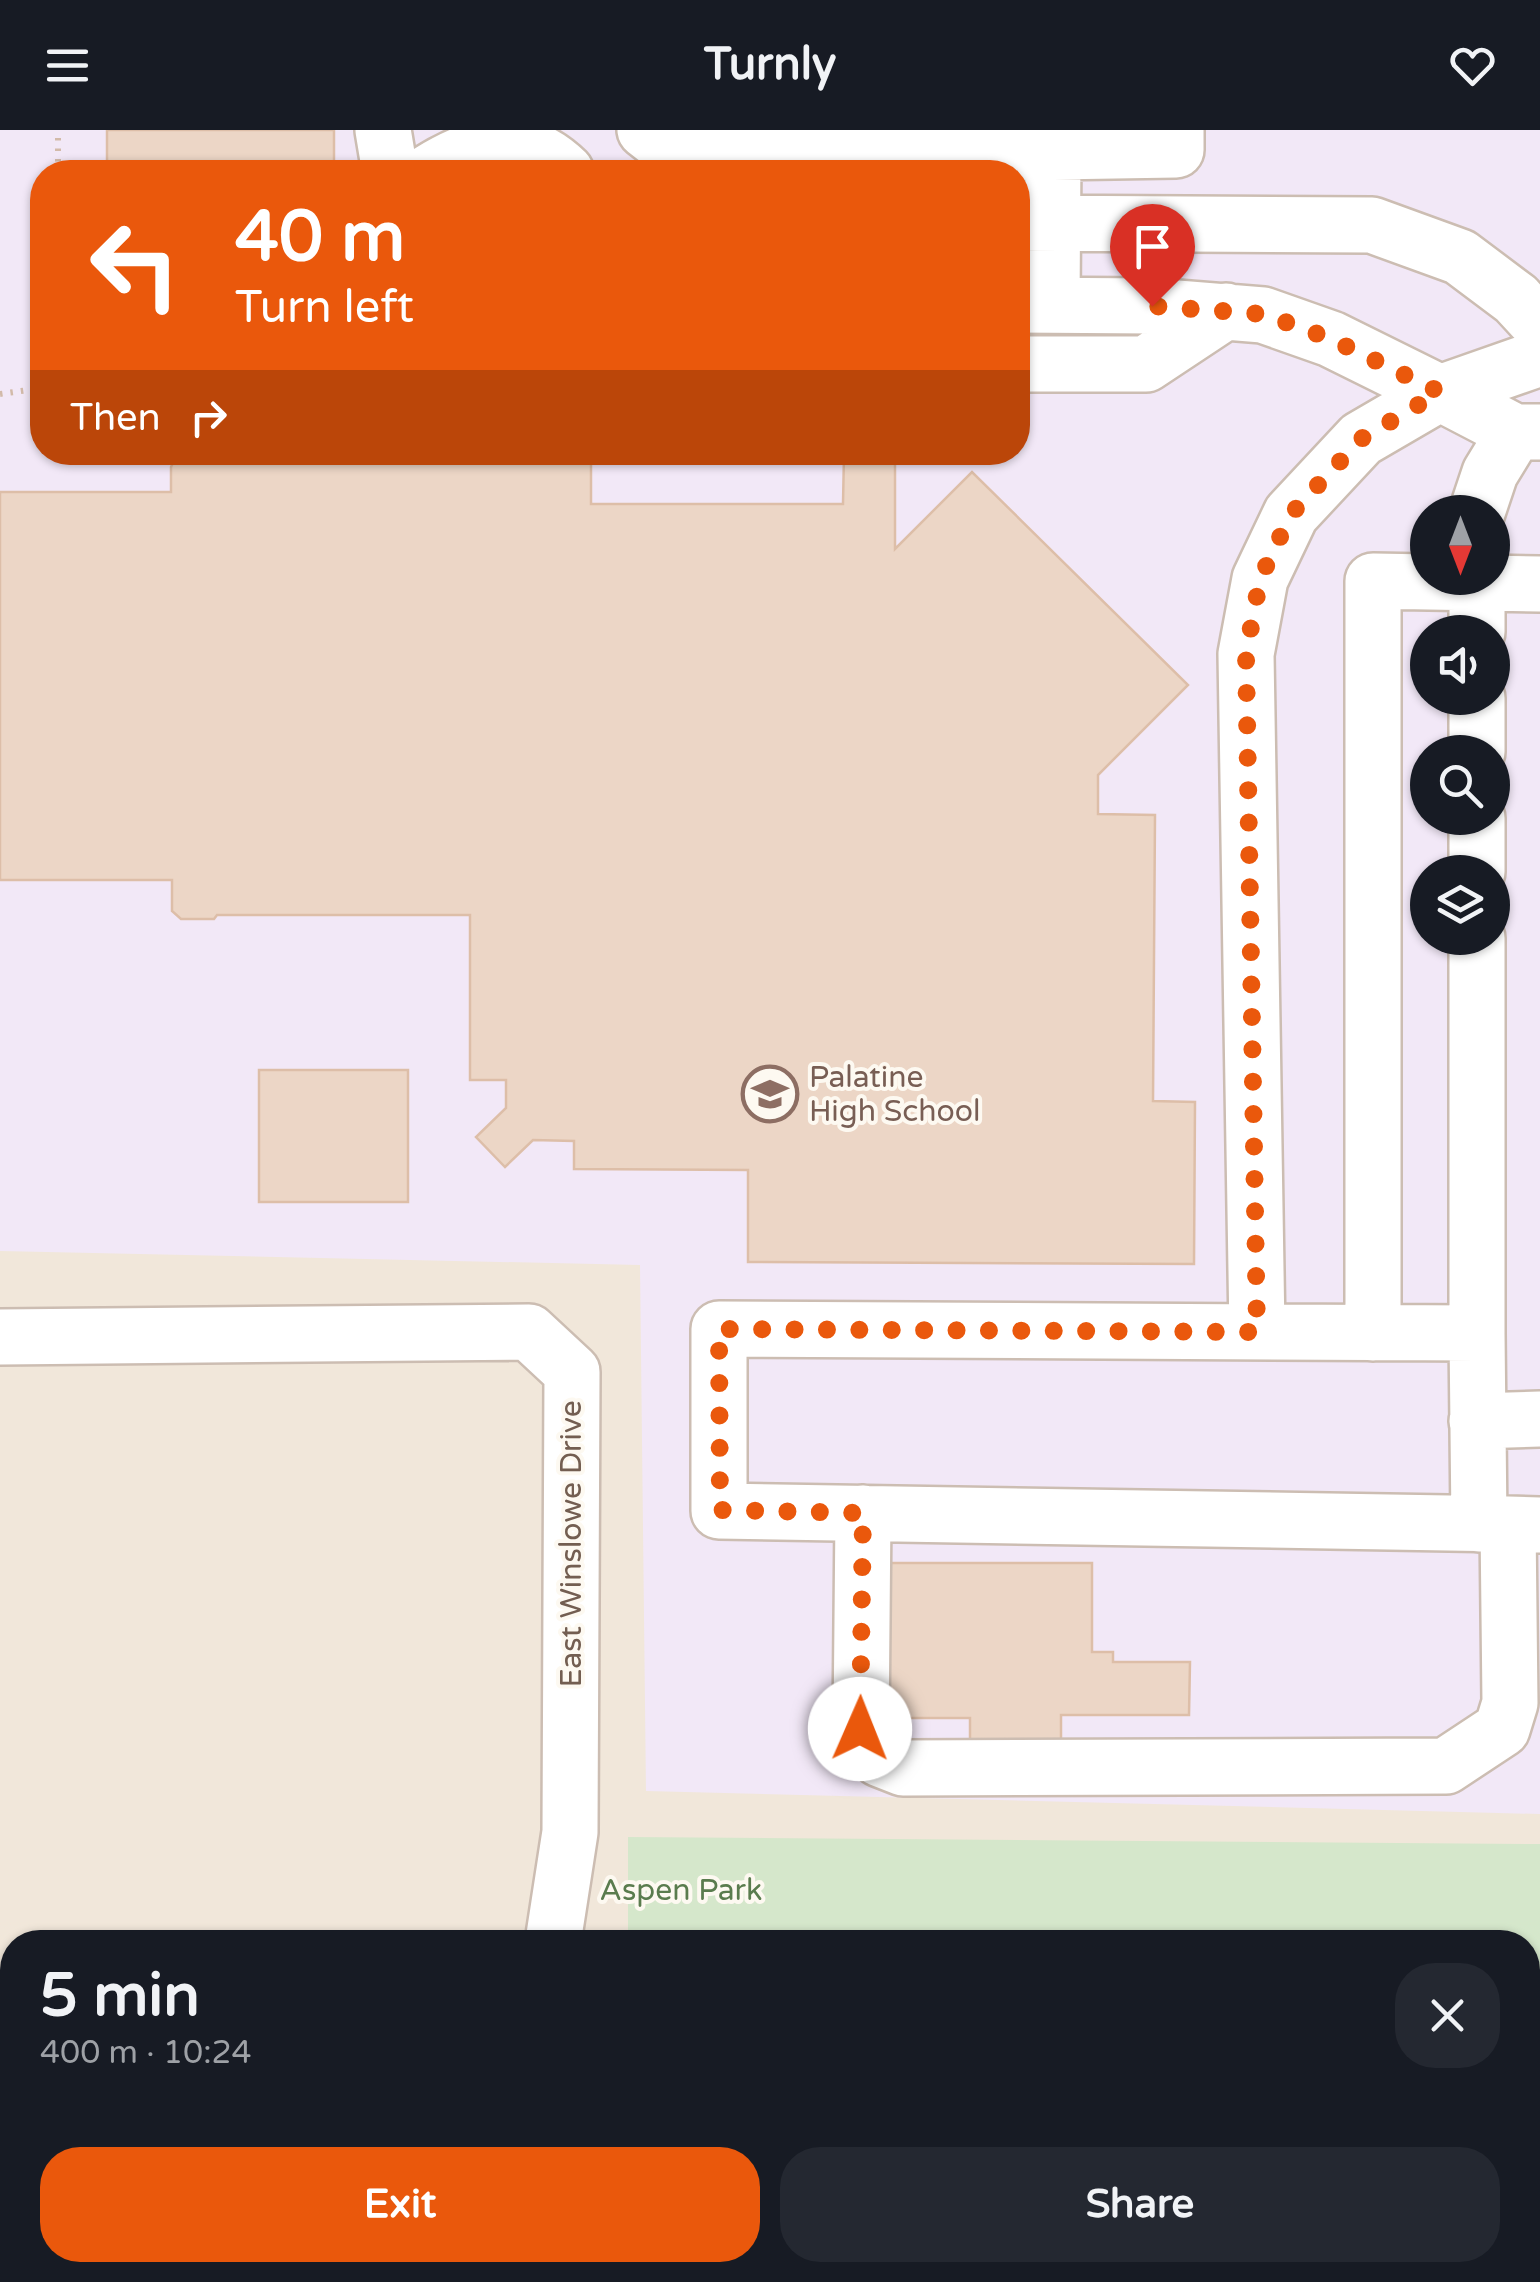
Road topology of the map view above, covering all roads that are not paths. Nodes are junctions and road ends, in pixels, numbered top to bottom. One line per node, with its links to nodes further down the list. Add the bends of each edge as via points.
1 (384, 130): 5 (street)
2 (645, 130): 4 (street, via 677,155)
3 (1176, 130): 4 (street, via 1176,150)
4 (1053, 152): 8 (street)
5 (388, 160)
6 (452, 160): 7 (street, via 476,148 513,144)
7 (553, 160)
8 (1035, 224): 9 (street); 11 (street, via 1372,225 1460,257)
9 (1035, 305): 10 (street)
10 (1226, 311): 13 (street, via 1146,364); 14 (street, via 1264,314 1331,339)
11 (1540, 325)
12 (1540, 358): 14 (street)
13 (1030, 364)
14 (1440, 392): 15 (street); 20 (street, via 1361,439 1291,514 1260,579 1246,654)
15 (1527, 432): 16 (street, via 1490,472)
16 (1483, 495)
17 (1540, 584): 18 (street)
18 (1477, 598): 21 (street, via 1373,581)
19 (1477, 955): 22 (street)
20 (1257, 1332): 21 (street); 26 (street, via 719,1329 720,1510)
21 (1373, 1333): 22 (street)
22 (1477, 1334): 25 (street)
23 (0, 1337): 28 (street, East Winslowe Drive, via 529,1332 572,1372 570,1832)
24 (1540, 1420): 25 (street)
25 (1477, 1421): 27 (street)
26 (863, 1513): 27 (street); 27 (street, via 860,1729 880,1759 904,1768 1446,1766 1502,1729 1510,1704)
27 (1509, 1524)
28 (556, 1930)

